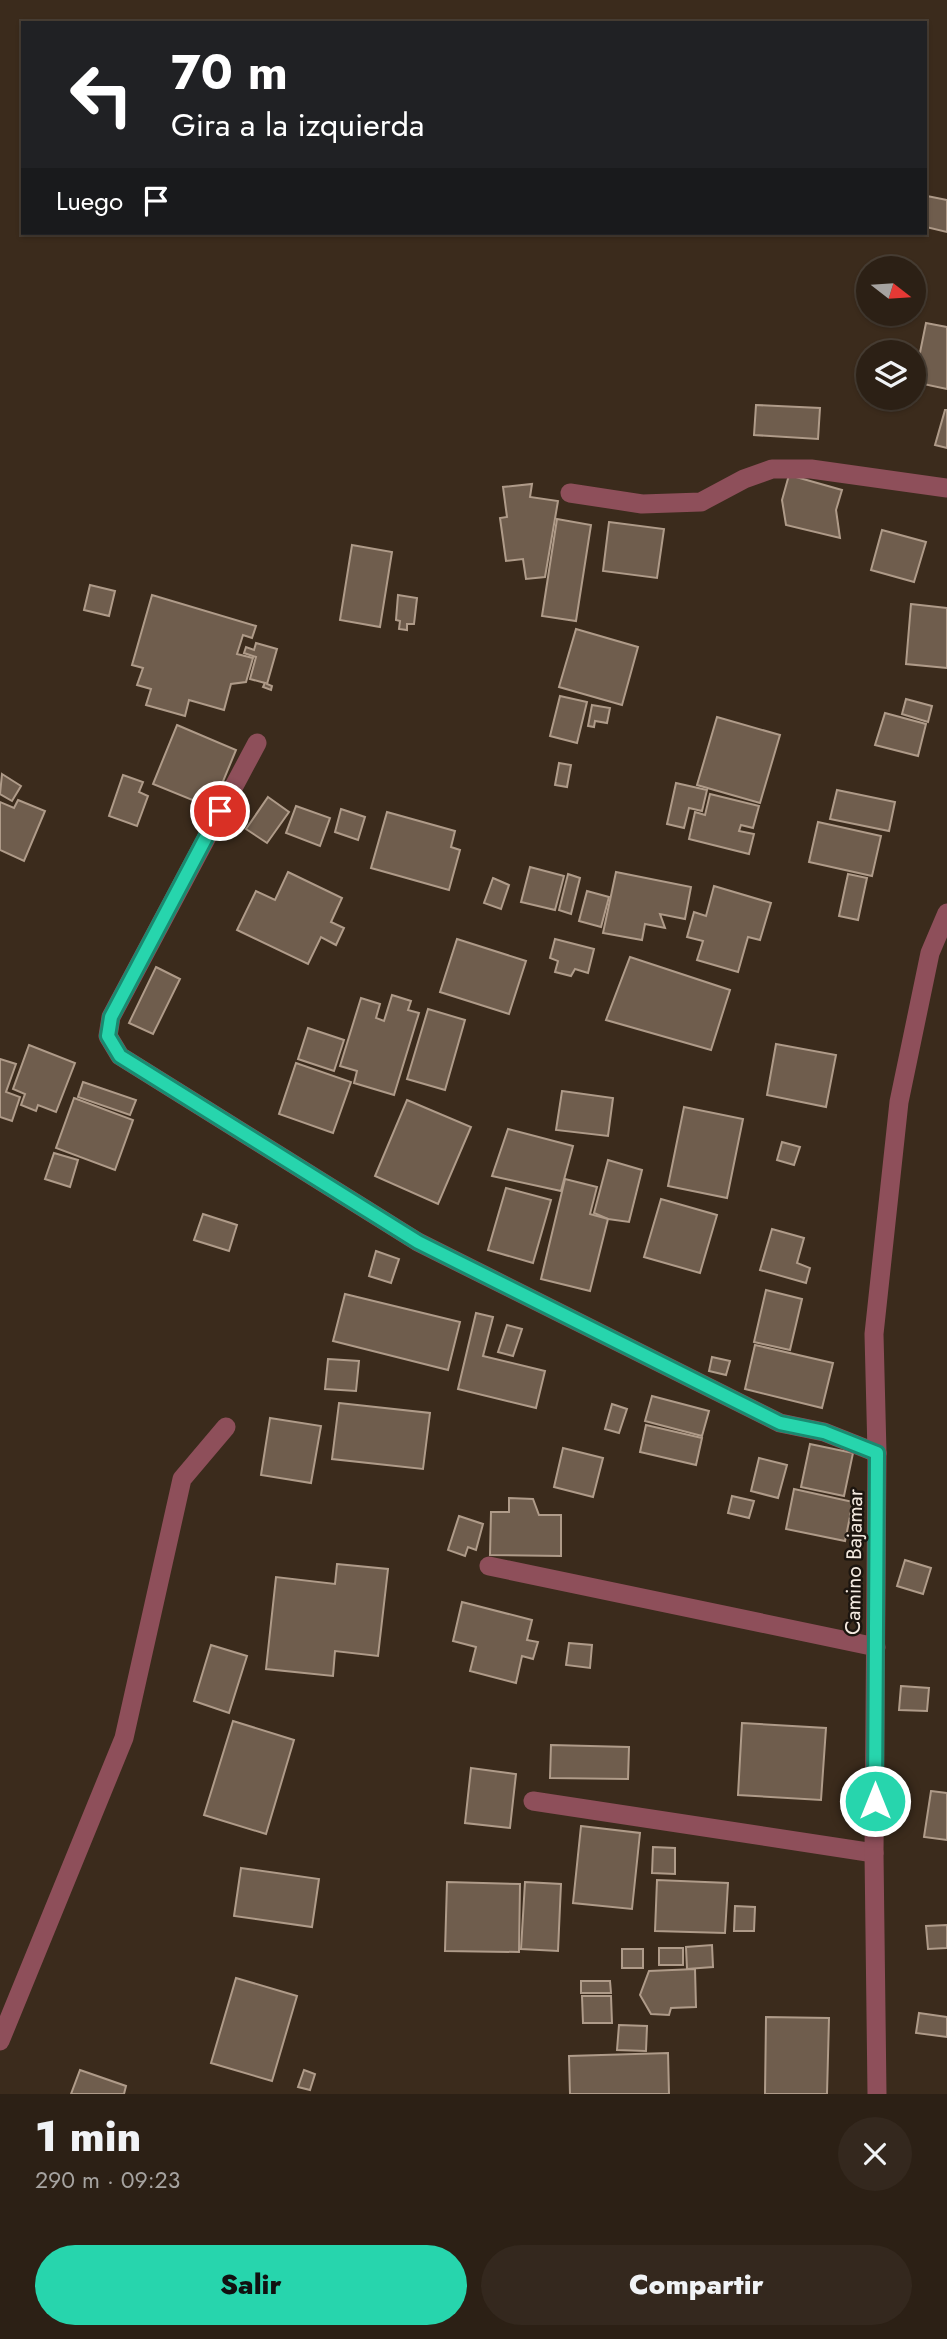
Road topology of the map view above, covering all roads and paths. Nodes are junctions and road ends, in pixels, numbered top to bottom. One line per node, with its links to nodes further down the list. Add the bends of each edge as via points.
1 (947, 488): 2 (street, via 811,469 772,469 701,502 642,505)
2 (570, 493)
3 (257, 743): 6 (street, via 111,1017 108,1036 120,1056 418,1242 780,1423 824,1432)
4 (947, 913): 6 (street, Camino Bajamar, via 930,953 899,1101 874,1334)
5 (226, 1427): 11 (street, via 182,1479 124,1738)
6 (877, 1453): 8 (street, Camino Bajamar)
7 (489, 1566): 8 (street)
8 (876, 1647): 10 (street, Camino Bajamar)
9 (533, 1801): 10 (street)
10 (874, 1853): 12 (street, Camino Bajamar)
11 (0, 2041)
12 (877, 2094)

